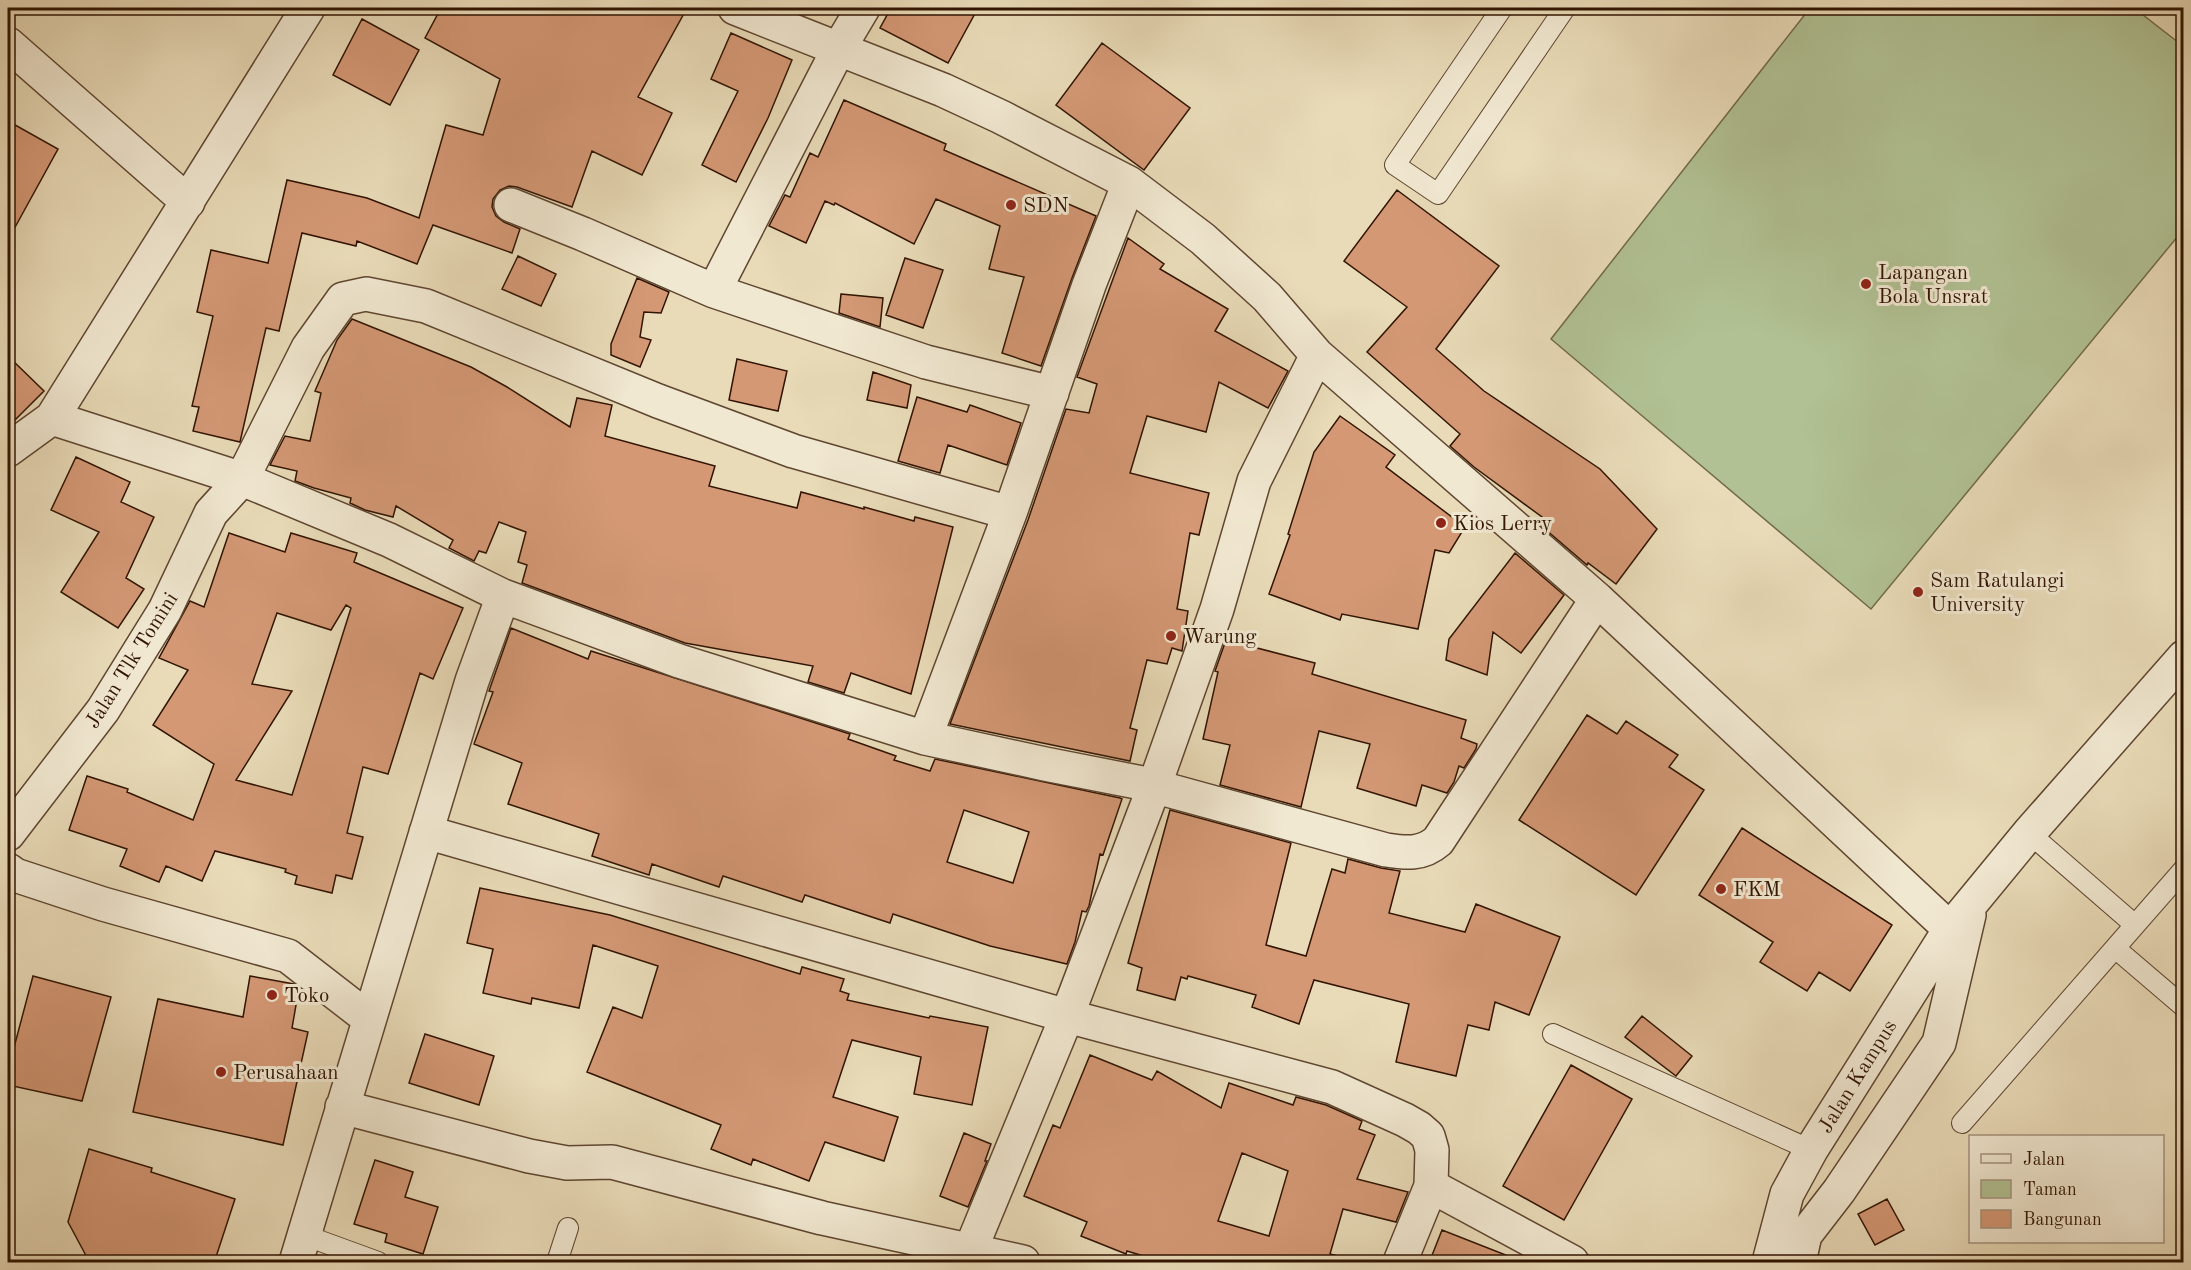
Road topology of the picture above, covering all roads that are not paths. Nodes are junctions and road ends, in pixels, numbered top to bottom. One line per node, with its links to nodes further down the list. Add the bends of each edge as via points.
1 (308, 8): 9 (street)
2 (735, 8): 7 (street)
3 (863, 8): 7 (street)
4 (1502, 8): 5 (lane, via 1395,165 1438,194)
5 (1565, 8)
6 (8, 44): 9 (street)
7 (838, 50): 8 (street, via 943,90); 11 (street)
8 (1129, 183): 12 (street, via 1203,239 1267,297); 13 (street)
9 (188, 202): 14 (street)
10 (511, 205): 11 (street)
11 (714, 291): 13 (street, via 926,362)
12 (1317, 355): 19 (street); 22 (street, via 1254,481 1217,609)
13 (1052, 393): 17 (street)
14 (52, 418): 15 (street); 16 (street)
15 (8, 450)
16 (242, 479): 17 (street, Jalan Tlk Tomini, via 308,348 343,299 366,294 426,306 658,401 793,451); 18 (street, via 388,540); 25 (street, Jalan Tlk Tomini, via 211,513 165,610 103,710)
17 (1010, 513): 21 (street)
18 (503, 596): 21 (street, via 679,661); 23 (street, via 472,681)
19 (1597, 599): 22 (street, via 1430,848 1413,853 1386,850); 30 (street)
20 (2184, 657): 24 (street, Jalan Kampus)
21 (925, 738): 22 (street)
22 (1154, 787): 33 (street)
23 (426, 832): 33 (street); 34 (street)
24 (2029, 832): 28 (street, Jalan Kampus); 29 (lane)
25 (8, 834)
26 (2184, 869): 29 (lane)
27 (8, 870): 34 (street, via 103,904 288,956)
28 (1972, 902): 30 (street, Jalan Kampus); 49 (street, Jalan Kampus, via 1939,1042 1806,1235)
29 (2135, 925): 31 (lane)
30 (1950, 929): 38 (street, Jalan Kampus)
31 (2115, 948): 32 (lane); 37 (lane)
32 (2184, 1007)
33 (1067, 1016): 39 (street, via 1332,1086 1405,1120 1428,1136 1432,1150); 42 (street)
34 (368, 1018): 36 (street)
35 (1553, 1034): 38 (lane)
36 (342, 1107): 41 (street); 42 (street, via 548,1160 612,1162 822,1218)
37 (1962, 1123)
38 (1810, 1150): 48 (street, Jalan Kampus, via 1787,1194)
39 (1431, 1186): 46 (street); 47 (street)
40 (568, 1228): 44 (lane)
41 (300, 1249): 43 (lane)
42 (970, 1251): 45 (street)
43 (378, 1263)
44 (557, 1263)
45 (1023, 1263)
46 (1400, 1263)
47 (1572, 1263)
48 (1769, 1263)
49 (1799, 1263)

